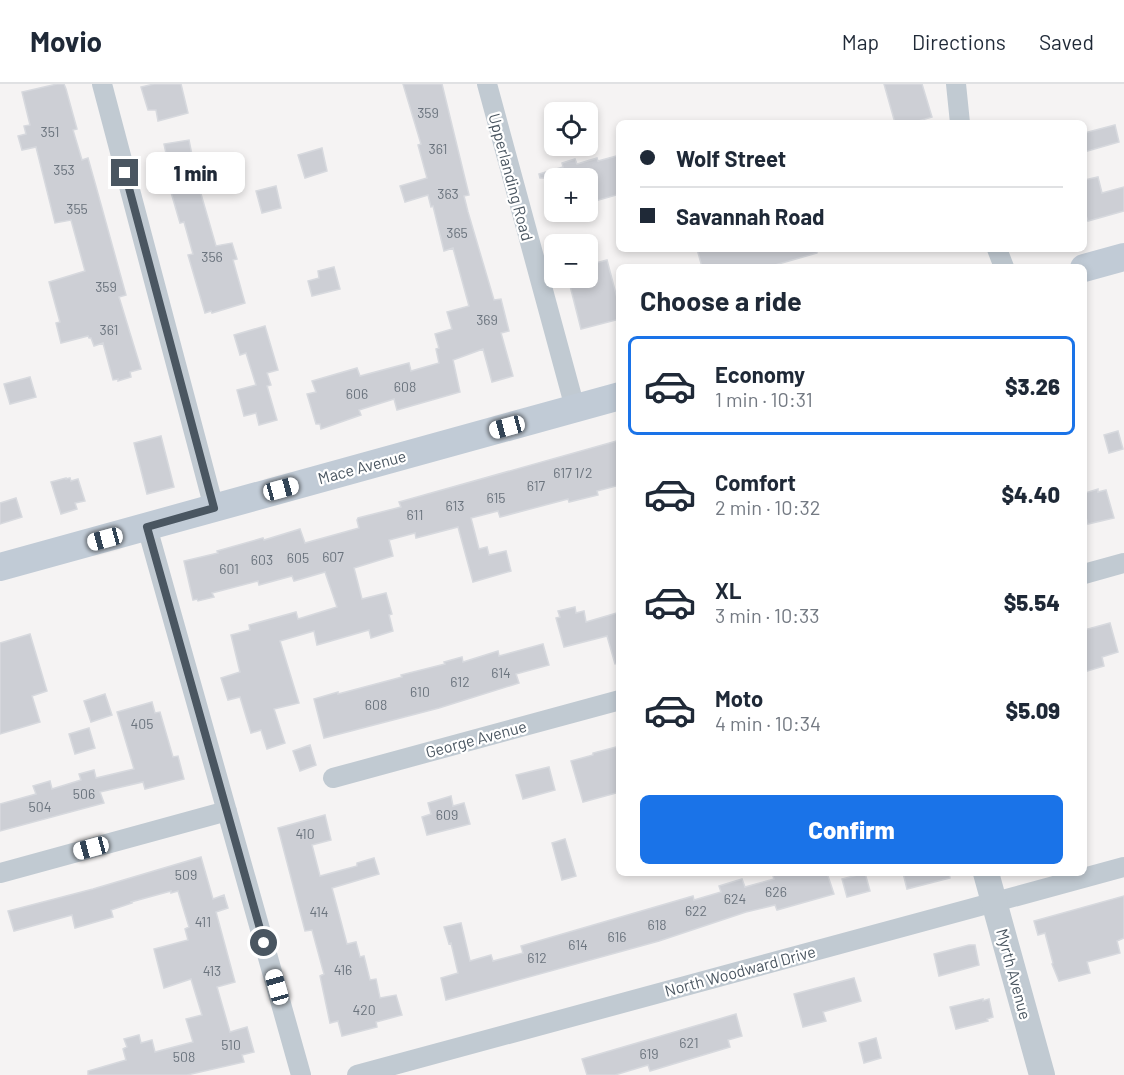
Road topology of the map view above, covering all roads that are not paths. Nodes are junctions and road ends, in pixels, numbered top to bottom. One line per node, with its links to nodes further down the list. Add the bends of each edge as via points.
1 (102, 84): 9 (street)
2 (487, 84): 8 (street, Upperlanding Road)
3 (956, 84): 4 (street)
4 (960, 120)
5 (1124, 257): 6 (main road)
6 (1087, 267)
7 (616, 397): 8 (main road, Mace Avenue)
8 (575, 408): 9 (main road, Mace Avenue)
9 (214, 508): 10 (main road, Mace Avenue)
10 (147, 527): 12 (main road, Mace Avenue); 16 (street)
11 (1124, 563): 13 (street)
12 (0, 567)
13 (1087, 573)
14 (616, 701): 15 (street, George Avenue)
15 (333, 778)
16 (227, 811): 18 (street); 21 (street)
17 (1124, 867): 20 (street, North Woodward Drive)
18 (0, 873)
19 (987, 876): 20 (street, Myrth Avenue)
20 (994, 902): 22 (street, North Woodward Drive); 23 (street, Myrth Avenue)
21 (301, 1075)
22 (357, 1075)
23 (1042, 1075)

